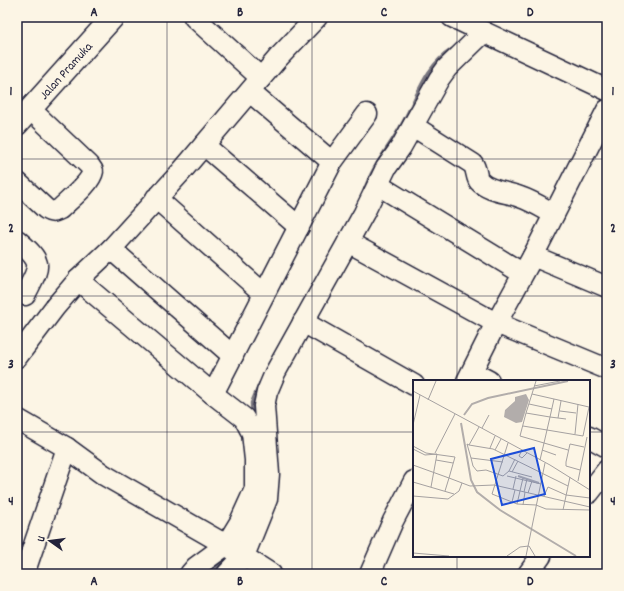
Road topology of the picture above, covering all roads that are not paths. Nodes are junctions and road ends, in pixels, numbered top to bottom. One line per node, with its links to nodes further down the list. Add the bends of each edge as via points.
1 (113, 17): 10 (main road, Jalan Pramuka)
2 (194, 17): 6 (street)
3 (317, 17): 6 (street)
4 (452, 17): 5 (street)
5 (478, 29): 7 (street); 11 (street, via 439,78)
6 (255, 85): 12 (street); 13 (street)
7 (607, 90)
8 (607, 110): 17 (street)
9 (367, 114): 13 (street)
10 (24, 117): 14 (street, via 89,165 93,171 88,181 54,212 46,209)
11 (413, 126): 15 (street); 17 (street, via 473,164 477,170 477,178 486,186 519,196)
12 (204, 145): 16 (street); 18 (street)
13 (332, 162): 18 (street)
14 (17, 182)
15 (378, 185): 20 (street); 23 (street)
16 (156, 198): 21 (street); 26 (street)
17 (554, 214): 22 (street)
18 (299, 227): 26 (street)
19 (17, 240): 27 (street, via 36,259 38,269)
20 (348, 242): 28 (street); 29 (street)
21 (111, 249): 24 (street); 30 (street)
22 (533, 256): 23 (street); 25 (street)
23 (522, 273): 29 (street)
24 (78, 280): 31 (street); 35 (street)
25 (607, 287)
26 (264, 294): 30 (street)
27 (25, 295)
28 (303, 322): 34 (street); 43 (street, via 275,373 264,406 269,474 267,499)
29 (496, 323): 32 (street); 33 (street)
30 (233, 356): 35 (street)
31 (17, 357)
32 (607, 369)
33 (476, 378)
34 (413, 384)
35 (214, 394): 43 (street, via 244,418 252,433 255,489 240,522)
36 (17, 419): 39 (street)
37 (590, 438): 38 (street)
38 (607, 447)
39 (67, 448): 43 (street, via 104,475); 45 (street)
40 (607, 470): 42 (street)
41 (413, 483): 49 (street)
42 (590, 492)
43 (235, 551): 46 (street, via 196,567); 47 (street); 48 (street)
44 (540, 557): 50 (street)
45 (24, 574)
46 (190, 574)
47 (227, 574)
48 (272, 574)
49 (370, 574)
50 (528, 574)

